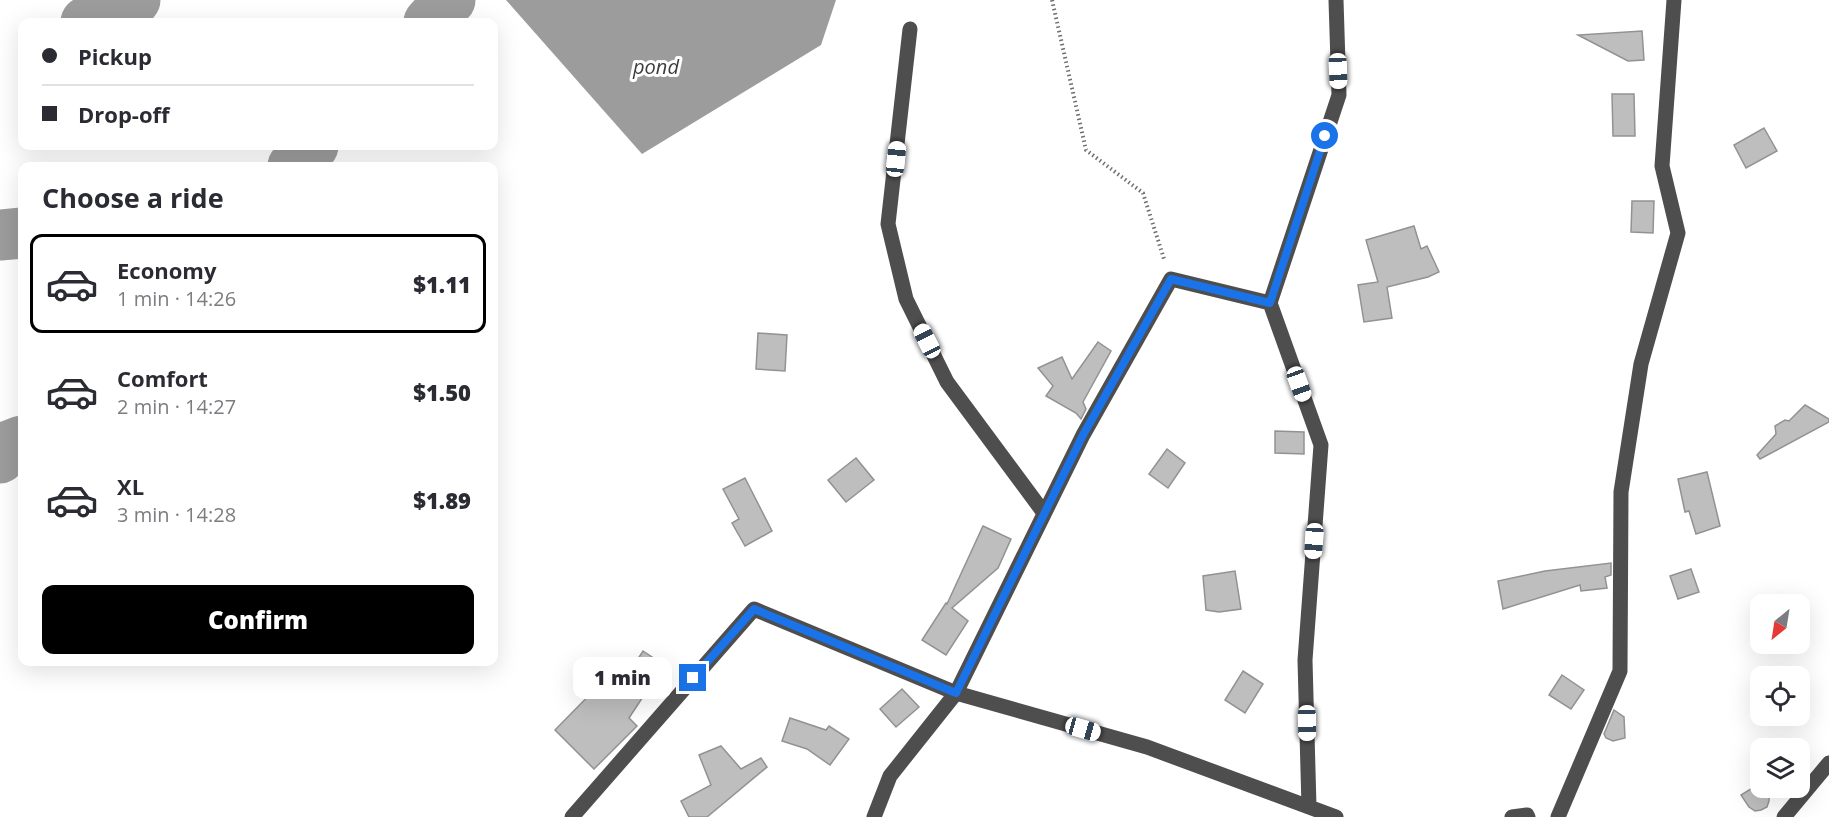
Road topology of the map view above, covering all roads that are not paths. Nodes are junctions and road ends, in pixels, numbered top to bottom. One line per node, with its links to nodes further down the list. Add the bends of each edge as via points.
1 (1336, 0): 4 (street, via 1339,95)
2 (1674, 0): 14 (street, via 1662,166 1678,233 1641,364 1621,492 1620,670)
3 (910, 29): 5 (street, via 888,224 906,299 947,382)
4 (1270, 303): 5 (street, via 1171,279); 8 (street, via 1321,445 1305,660)
5 (1044, 513): 6 (street)
6 (956, 693): 8 (street, via 1147,747); 9 (street, via 754,609); 10 (street, via 890,776)
7 (1829, 763): 15 (street)
8 (1309, 807): 11 (street)
9 (572, 817)
10 (874, 817)
11 (1336, 817)
12 (1512, 817): 13 (street)
13 (1528, 817)
14 (1558, 817)
15 (1785, 817)

